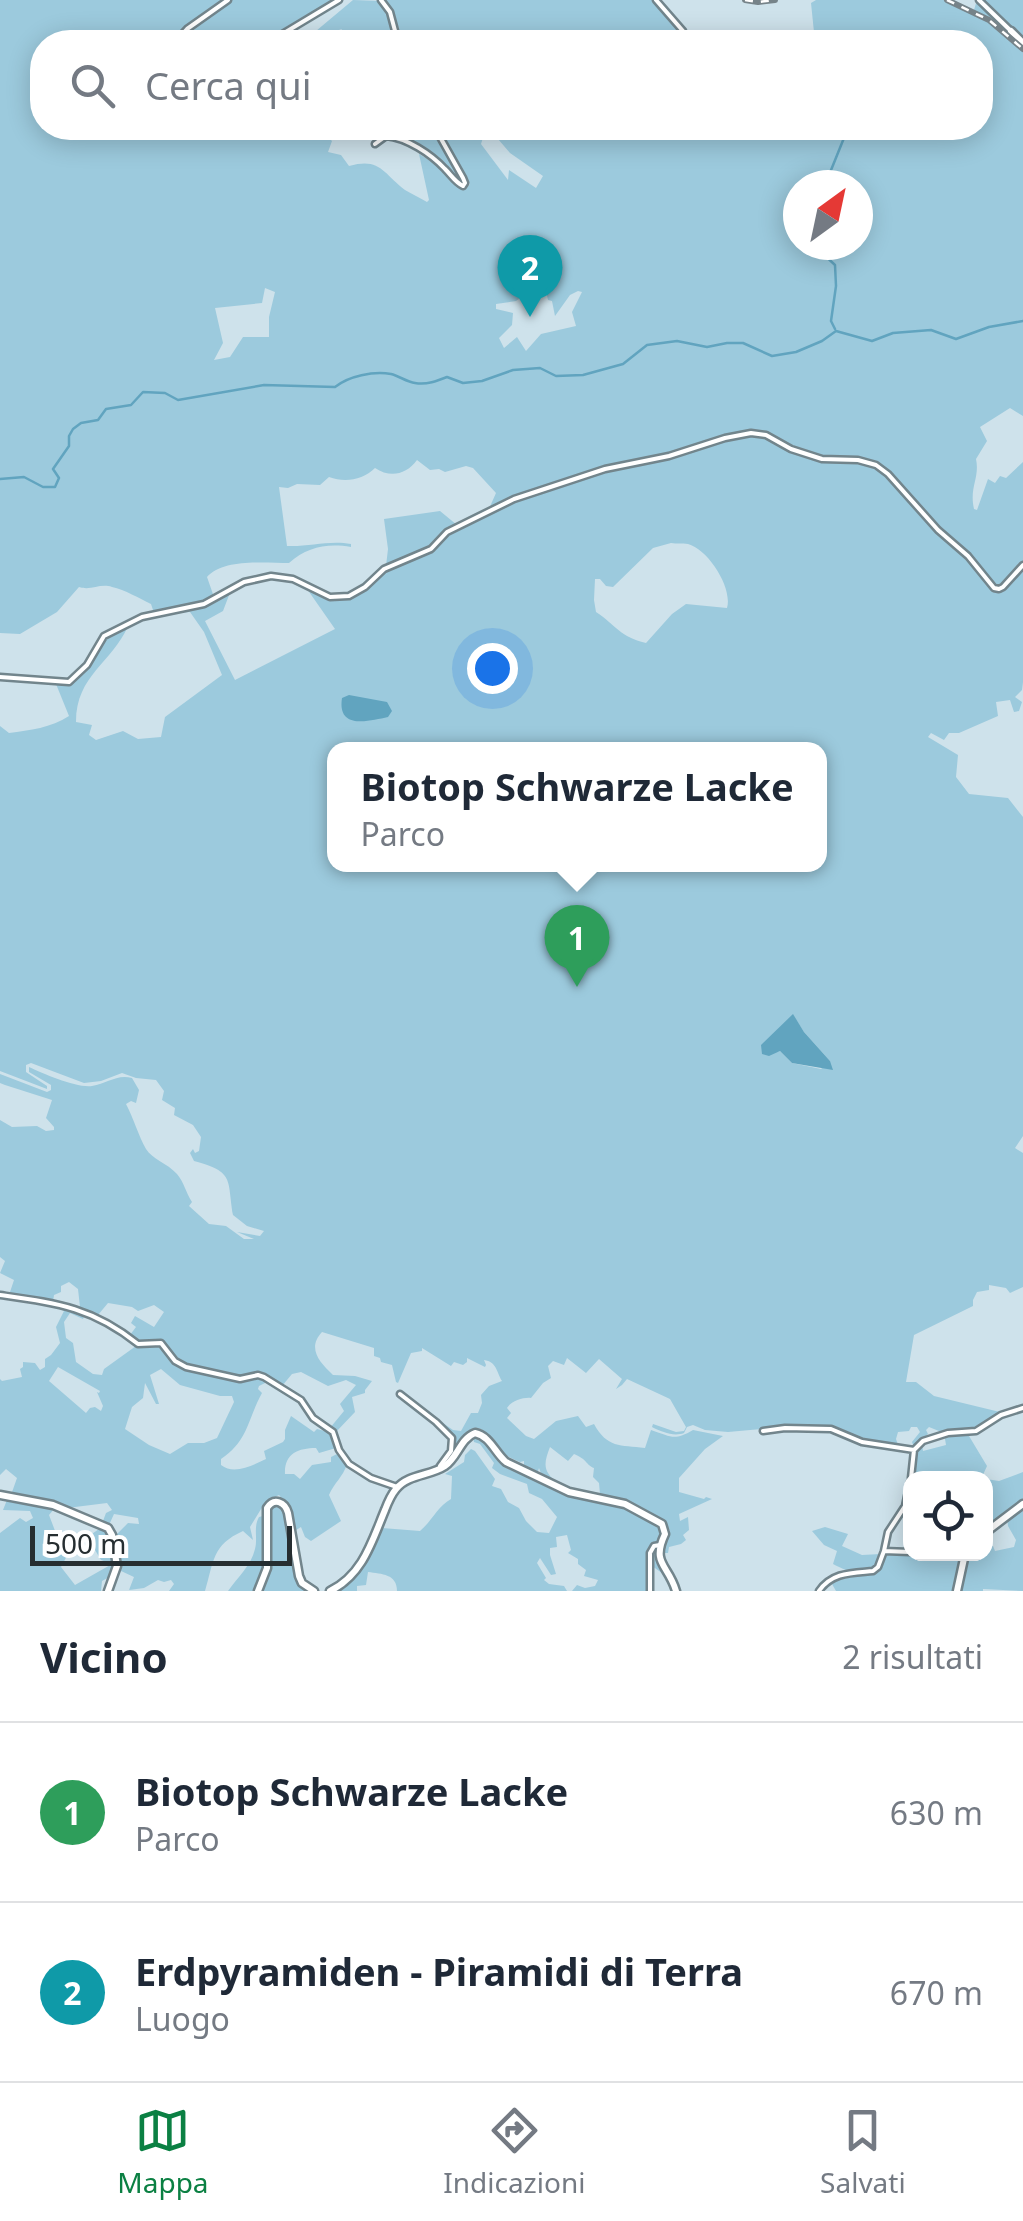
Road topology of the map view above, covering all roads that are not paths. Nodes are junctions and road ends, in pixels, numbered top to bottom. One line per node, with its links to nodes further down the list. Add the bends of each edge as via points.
1 (228, 0): 6 (street)
2 (339, 0): 7 (street)
3 (382, 0): 8 (street)
4 (656, 0): 9 (street)
5 (979, 0): 10 (street)
6 (186, 30)
7 (290, 30)
8 (395, 30)
9 (682, 30)
10 (1011, 31): 11 (main road)
11 (1023, 42)
12 (380, 140): 15 (street)
13 (402, 140): 14 (street, via 463,186)
14 (442, 140)
15 (375, 144)
16 (1023, 565): 17 (street, via 994,588 876,466 822,459 750,434 526,494 448,532 432,549 384,569 349,596 330,597 294,579 255,578 204,604 116,628 69,682)
17 (0, 678)
18 (0, 1294): 25 (street, via 94,1314 138,1344 161,1343 186,1367 240,1379 264,1377 334,1432 349,1464)
19 (400, 1394): 23 (street, via 452,1438)
20 (1023, 1408): 22 (street, via 979,1430 930,1438)
21 (763, 1432): 22 (street, via 832,1429 862,1442)
22 (914, 1450): 24 (street)
23 (438, 1470): 25 (main road); 30 (main road, via 467,1436 481,1434 506,1462 658,1522 666,1530)
24 (912, 1471)
25 (397, 1487): 37 (main road, via 360,1566)
26 (0, 1495): 34 (main road, via 52,1505 108,1528 118,1566)
27 (1023, 1504): 29 (main road)
28 (903, 1509): 31 (street)
29 (993, 1527)
30 (660, 1545): 38 (street, via 650,1553); 39 (main road)
31 (884, 1551): 32 (street); 40 (street, via 873,1571 834,1576)
32 (903, 1552)
33 (963, 1561): 41 (main road)
34 (108, 1591)
35 (258, 1591): 36 (main road, via 267,1568 267,1508 277,1502 287,1508 299,1576)
36 (314, 1591)
37 (330, 1591)
38 (650, 1591)
39 (676, 1591)
40 (819, 1591)
41 (956, 1591)

